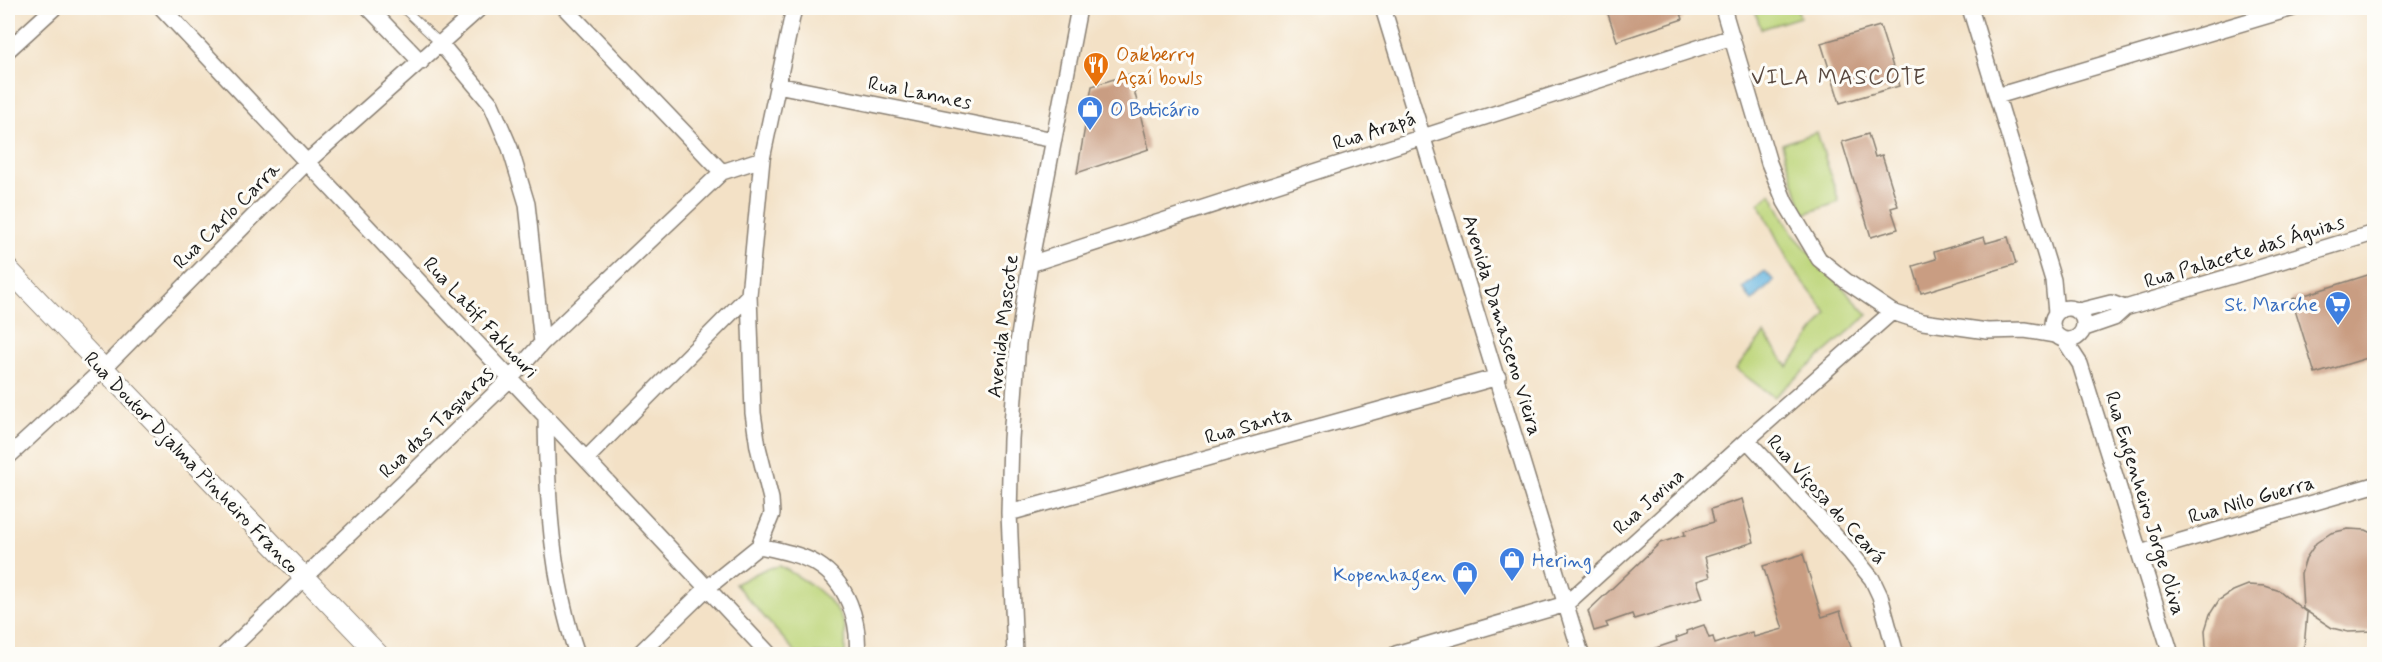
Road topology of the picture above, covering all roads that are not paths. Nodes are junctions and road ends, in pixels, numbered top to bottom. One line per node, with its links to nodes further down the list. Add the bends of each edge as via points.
1 (54, 8): 15 (street)
2 (162, 8): 22 (street, Rua Latif Fakhouri)
3 (369, 8): 16 (street)
4 (404, 8): 14 (lane)
5 (480, 8): 14 (street, Rua Carlo Carra)
6 (565, 8): 23 (street)
7 (794, 8): 17 (street)
8 (1079, 8): 20 (street, Avenida Mascote)
9 (1383, 8): 19 (street, Avenida Damasceno Vieira)
10 (1723, 8): 13 (street)
11 (1970, 8): 18 (street)
12 (2293, 8): 18 (street)
13 (1732, 36): 19 (street, Rua Arapá); 31 (street, via 1769,163 1802,233 1819,259)
14 (440, 43): 16 (street, Rua Carlo Carra); 36 (street, via 491,104 510,148 527,204)
15 (8, 50)
16 (421, 62): 22 (street, Rua Carlo Carra)
17 (777, 85): 20 (street, Rua Lannes); 21 (street)
18 (1997, 96): 27 (street)
19 (1423, 137): 25 (street, Rua Arapá); 39 (street, Avenida Damasceno Vieira)
20 (1054, 140): 25 (street, Avenida Mascote)
21 (762, 159): 23 (street, Rua das Taquaras); 28 (street)
22 (307, 162): 38 (street, Rua Carlo Carra); 40 (street, Rua Latif Fakhouri)
23 (722, 172): 36 (street, Rua das Taquaras)
24 (2374, 233): 29 (street, Rua Palacete das Águias)
25 (1030, 264): 46 (street, Avenida Mascote, via 1018,343)
26 (8, 269): 38 (street, Rua Doutor Djalma Pinheiro Franco)
27 (2053, 280): 30 (street); 32 (street)
28 (749, 295): 44 (street); 47 (street, via 753,413 771,506)
29 (2125, 308): 30 (street, Rua Palacete das Águias, via 2111,303); 34 (street, Rua Palacete das Águias, via 2114,318)
30 (2075, 310): 32 (street, via 2063,308); 34 (street, via 2084,319)
31 (1892, 312): 33 (street, via 1933,324 1987,331); 42 (street, Rua Jovina)
32 (2054, 315): 33 (street); 35 (street, via 2051,326)
33 (2025, 330): 35 (street)
34 (2082, 332): 35 (street, via 2073,340); 37 (street, Rua Engenheiro Jorge Oliva)
35 (2060, 338): 37 (street, Rua Engenheiro Jorge Oliva)
36 (542, 343): 40 (street, Rua das Taquaras)
37 (2080, 364): 48 (street, Rua Engenheiro Jorge Oliva)
38 (102, 370): 43 (street, Rua Carlo Carra); 49 (street, Rua Doutor Djalma Pinheiro Franco)
39 (1498, 377): 46 (street, Rua Santa); 51 (street, Avenida Damasceno Vieira)
40 (510, 379): 41 (street, Rua Latif Fakhouri); 49 (street, Rua das Taquaras)
41 (546, 417): 44 (street, Rua Latif Fakhouri); 55 (street, via 547,492 554,551)
42 (1747, 440): 51 (street, Rua Jovina); 61 (street, Rua Viçosa do Ceará, via 1872,579)
43 (8, 457)
44 (586, 459): 50 (street, Rua Latif Fakhouri)
45 (2374, 485): 48 (street, Rua Nilo Guerra)
46 (1009, 513): 58 (street, Avenida Mascote)
47 (759, 546): 50 (street); 57 (street, via 817,564 832,577 846,595 856,624)
48 (2140, 553): 62 (street, Rua Engenheiro Jorge Oliva)
49 (305, 578): 53 (street, Rua das Taquaras); 54 (street, Rua Doutor Djalma Pinheiro Franco)
50 (707, 588): 52 (street, Rua Latif Fakhouri); 56 (street)
51 (1566, 604): 59 (street, Rua Jovina); 60 (street, Avenida Damasceno Vieira)
52 (764, 653)
53 (225, 654)
54 (378, 654)
55 (578, 654)
56 (639, 654)
57 (857, 654)
58 (1015, 654)
59 (1396, 654)
60 (1581, 654)
61 (1896, 654)
62 (2171, 654)

